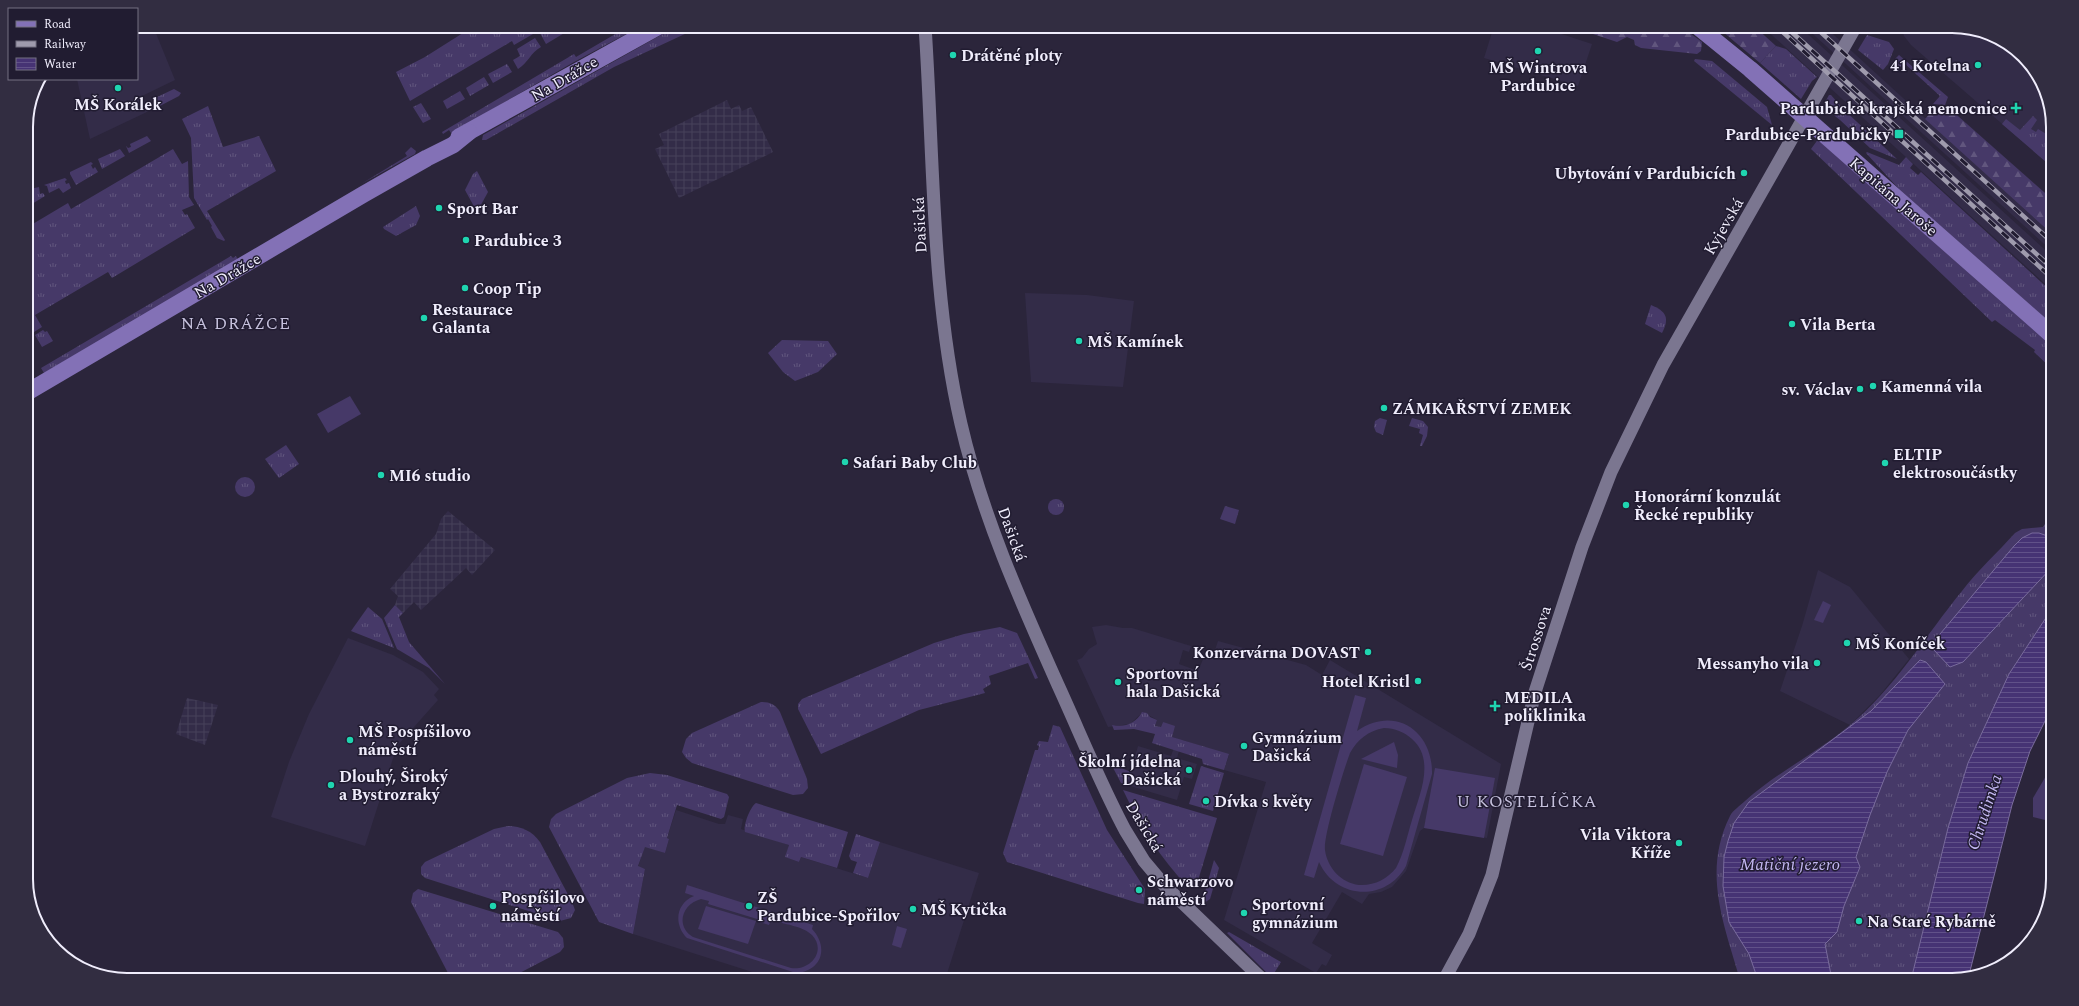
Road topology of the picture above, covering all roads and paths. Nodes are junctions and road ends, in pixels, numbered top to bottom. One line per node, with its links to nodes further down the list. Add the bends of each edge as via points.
1 (646, 33): 6 (main road, Na Drážce, via 451,141 427,158)
2 (924, 33): 8 (street, Dašická, via 940,286 946,342 961,424 987,516 1018,596 1128,836 1144,861 1165,886)
3 (1706, 33): 5 (main road, Kapitána Jaroše, via 1756,74)
4 (1852, 33): 7 (street, Kyjevská, via 1679,338)
5 (2046, 330)
6 (33, 389)
7 (1623, 446): 9 (street, Štrossova, via 1588,530 1542,669 1492,875 1469,934)
8 (1256, 973)
9 (1448, 973)

